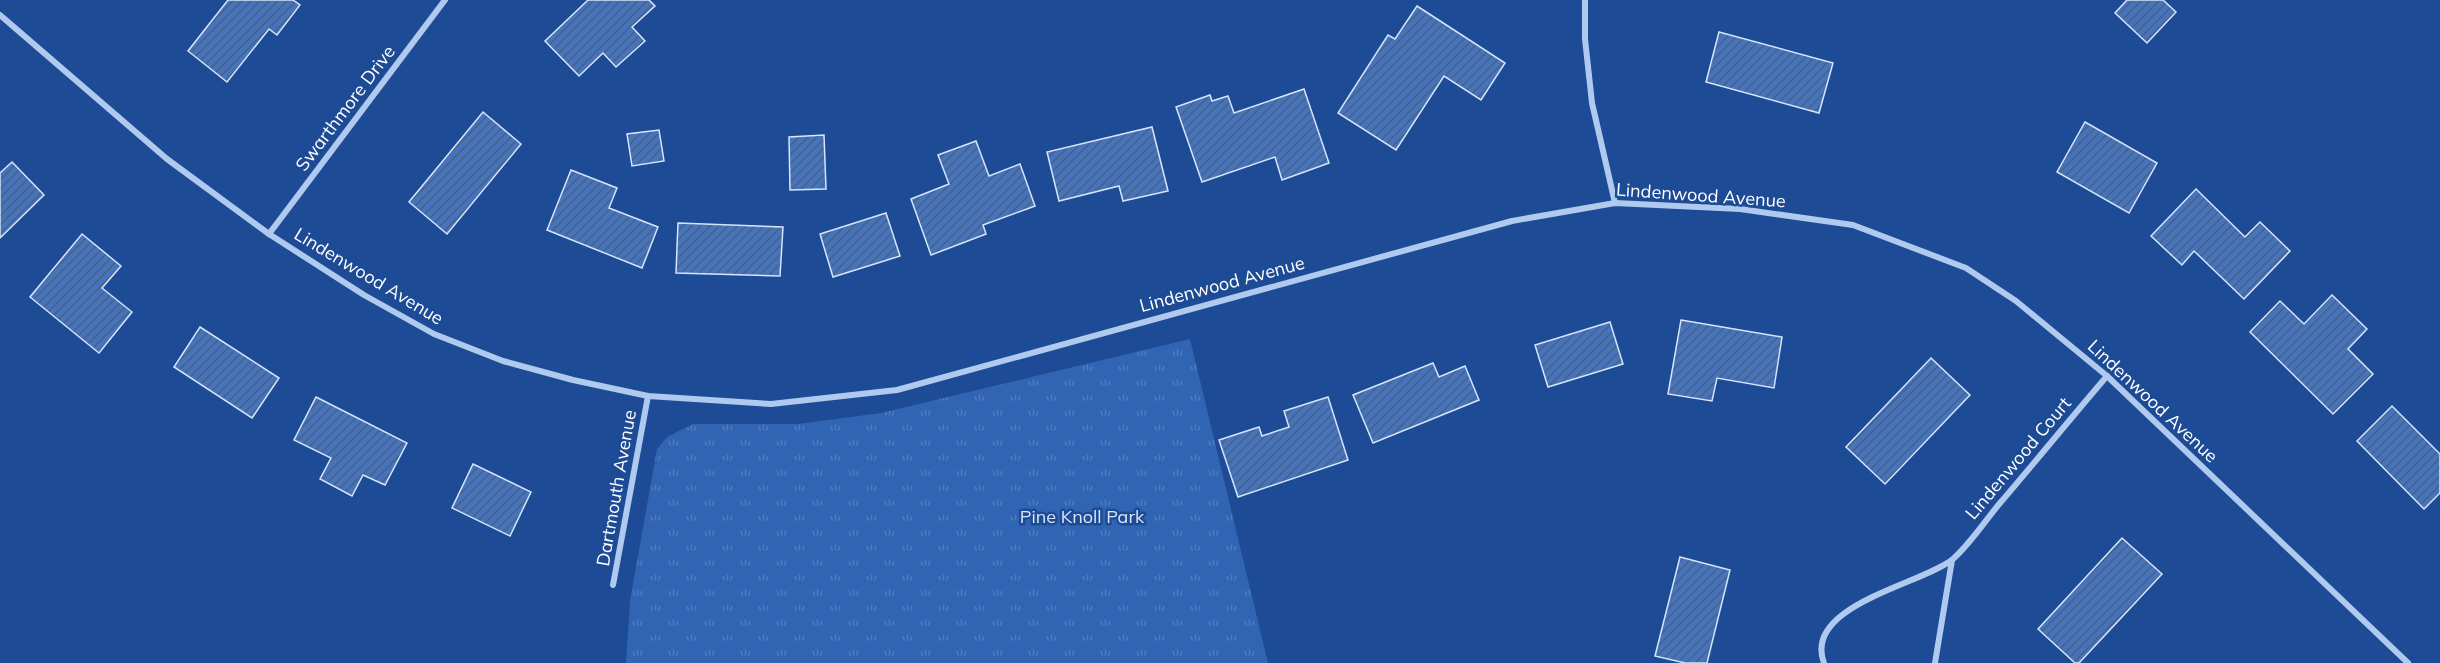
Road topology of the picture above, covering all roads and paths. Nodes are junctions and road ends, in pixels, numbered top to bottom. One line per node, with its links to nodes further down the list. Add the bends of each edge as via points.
1 (445, 0): 5 (street, Swarthmore Drive)
2 (1585, 0): 4 (street, via 1592,103)
3 (0, 15): 5 (street, Lindenwood Avenue, via 167,159)
4 (1615, 203): 6 (street, Lindenwood Avenue, via 1740,209 1853,225 1966,268 2016,301); 7 (street, Lindenwood Avenue, via 1512,220 897,390 771,404)
5 (269, 234): 7 (street, Lindenwood Avenue, via 434,334 503,361)
6 (2107, 376): 8 (street, Lindenwood Court); 12 (street, Lindenwood Avenue)
7 (648, 396): 9 (street, Dartmouth Avenue)
8 (1952, 560): 10 (street, Lindenwood Court, via 1840,616 1826,634); 11 (street)
9 (613, 585)
10 (1824, 663)
11 (1935, 663)
12 (2408, 663)

